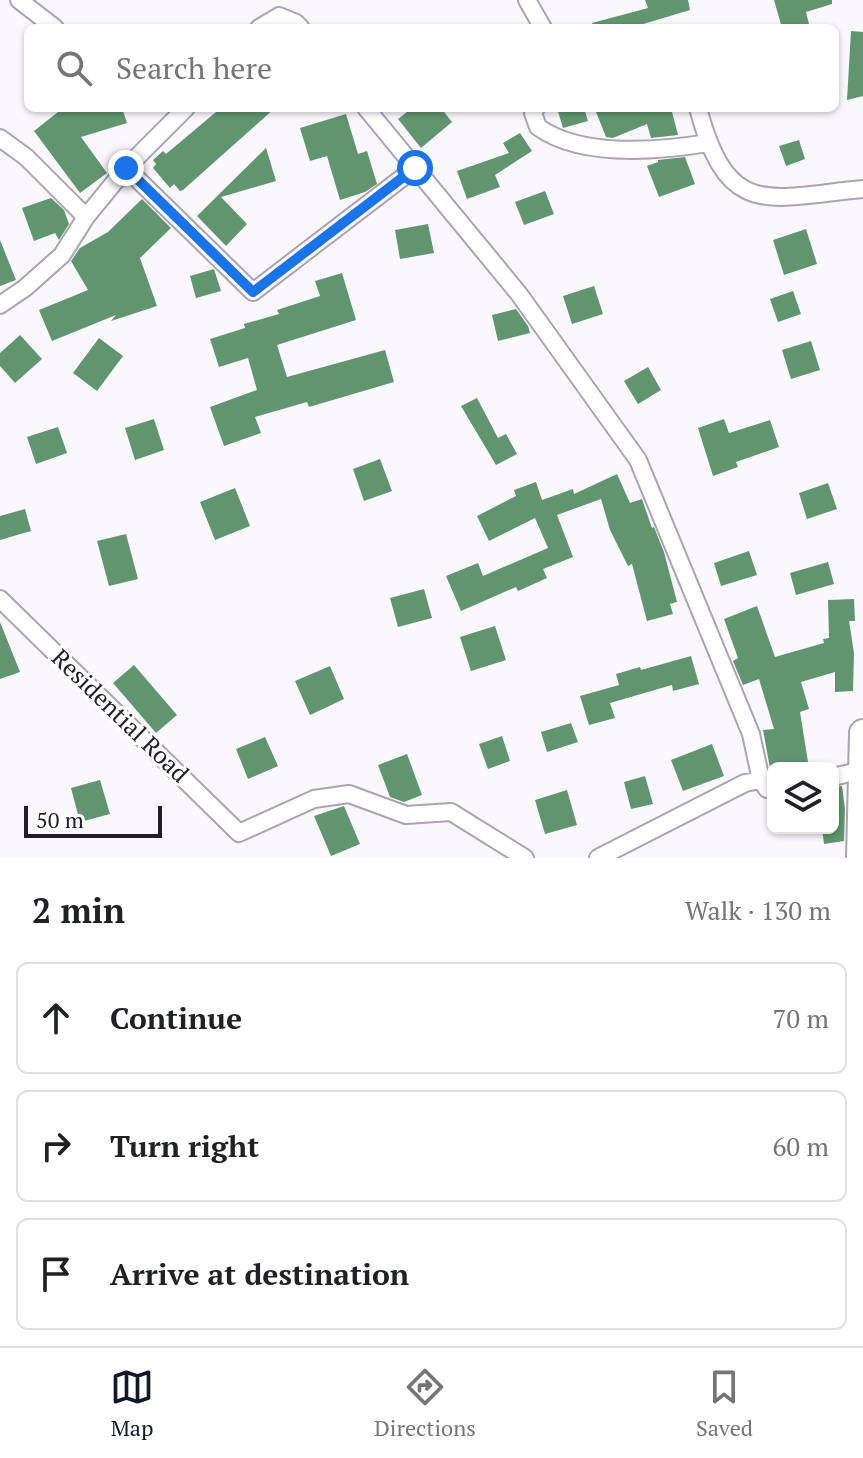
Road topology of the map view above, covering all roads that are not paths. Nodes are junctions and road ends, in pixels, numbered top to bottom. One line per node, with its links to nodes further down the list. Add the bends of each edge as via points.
1 (19, 0): 3 (street)
2 (527, 0): 6 (street)
3 (50, 24)
4 (266, 24): 5 (street, via 279,16)
5 (297, 24)
6 (541, 24)
7 (178, 112): 13 (street)
8 (369, 112): 14 (street)
9 (534, 112): 12 (street, via 538,127 586,146 665,150)
10 (699, 112): 12 (street)
11 (0, 138): 16 (street)
12 (708, 143): 15 (street, via 722,171 740,188 765,197)
13 (126, 168): 14 (street, via 253,292); 16 (street)
14 (415, 168): 22 (street, via 519,294 638,460)
15 (863, 189)
16 (86, 217): 17 (street, via 62,255)
17 (0, 305)
18 (0, 599): 23 (street, Residential Road, via 239,833 314,799 349,794 406,815 451,812)
19 (863, 733): 20 (main road)
20 (862, 770): 21 (street); 25 (main road)
21 (839, 776)
22 (767, 784): 24 (street, via 745,783)
23 (525, 858)
24 (598, 858)
25 (860, 858)

